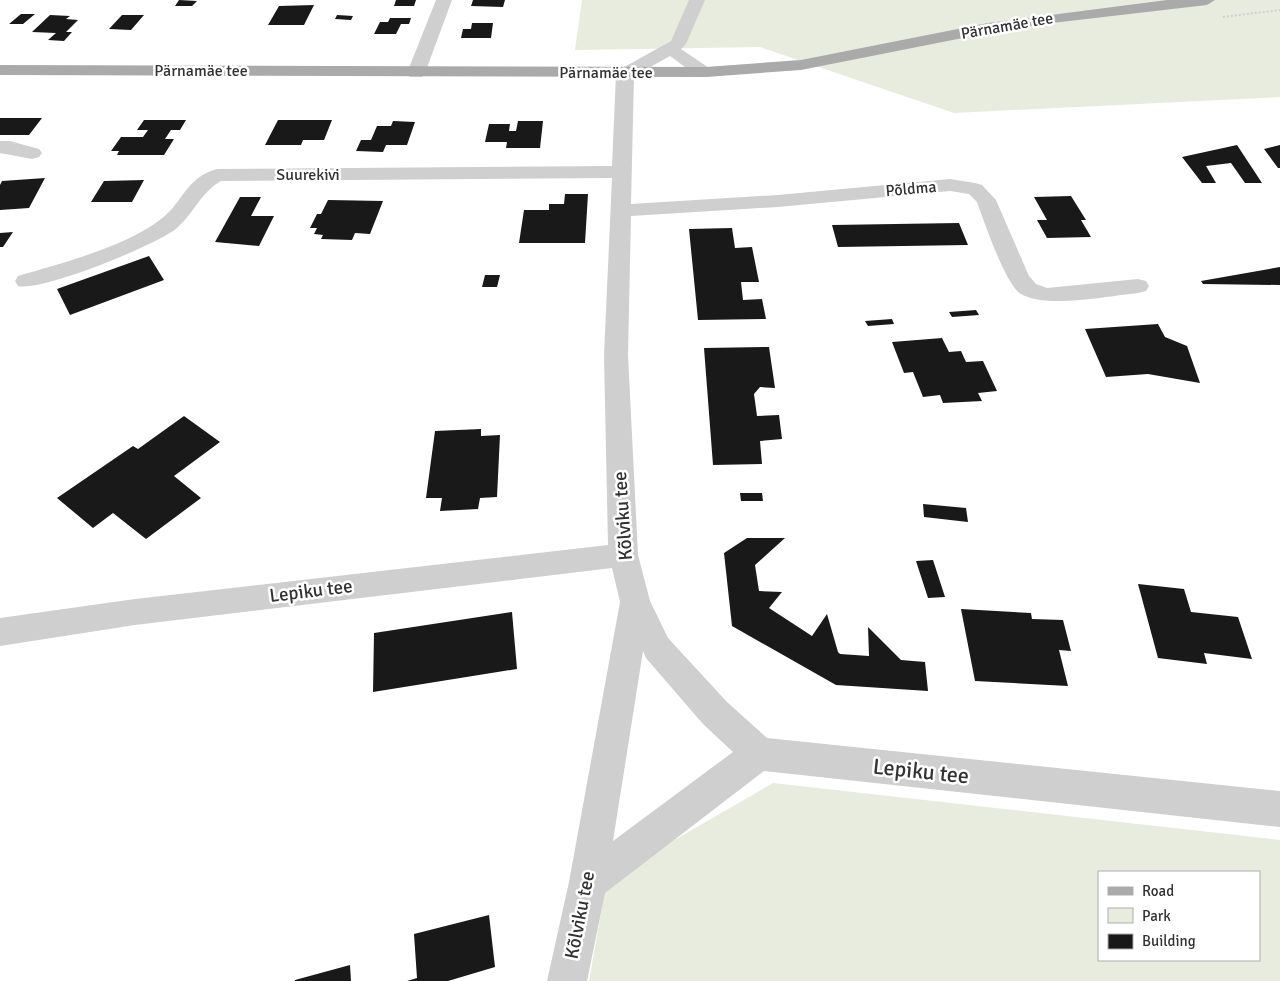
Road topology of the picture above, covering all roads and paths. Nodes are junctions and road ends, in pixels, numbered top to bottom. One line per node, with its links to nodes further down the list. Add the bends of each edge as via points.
1 (444, 0): 7 (street)
2 (697, 0): 4 (street, via 678,44)
3 (1207, 0): 6 (main road, Pärnamäe tee, via 997,27 801,65)
4 (670, 49): 6 (street); 8 (street)
5 (0, 70): 7 (main road, Pärnamäe tee)
6 (706, 72): 8 (main road, Pärnamäe tee)
7 (416, 73): 8 (main road, Pärnamäe tee)
8 (626, 74): 11 (street, Kõlviku tee)
9 (0, 147): 10 (street)
10 (32, 153)
11 (622, 172): 12 (street, Kõlviku tee); 13 (street, Suurekivi, via 217,175 202,183 170,223 141,241)
12 (620, 211): 14 (street, Põldma, via 950,185 975,189 986,200 1019,278 1028,289 1046,295); 15 (street, Kõlviku tee, via 616,355)
13 (26, 281)
14 (1138, 286)
15 (623, 555): 16 (street, Kõlviku tee); 17 (street, Lepiku tee, via 135,612)
16 (635, 602): 18 (street, via 658,648 715,714); 20 (street, Kõlviku tee)
17 (0, 632)
18 (759, 754): 19 (street, Lepiku tee); 20 (street)
19 (1280, 809)
20 (588, 882): 21 (street, Kõlviku tee)
21 (567, 981)

